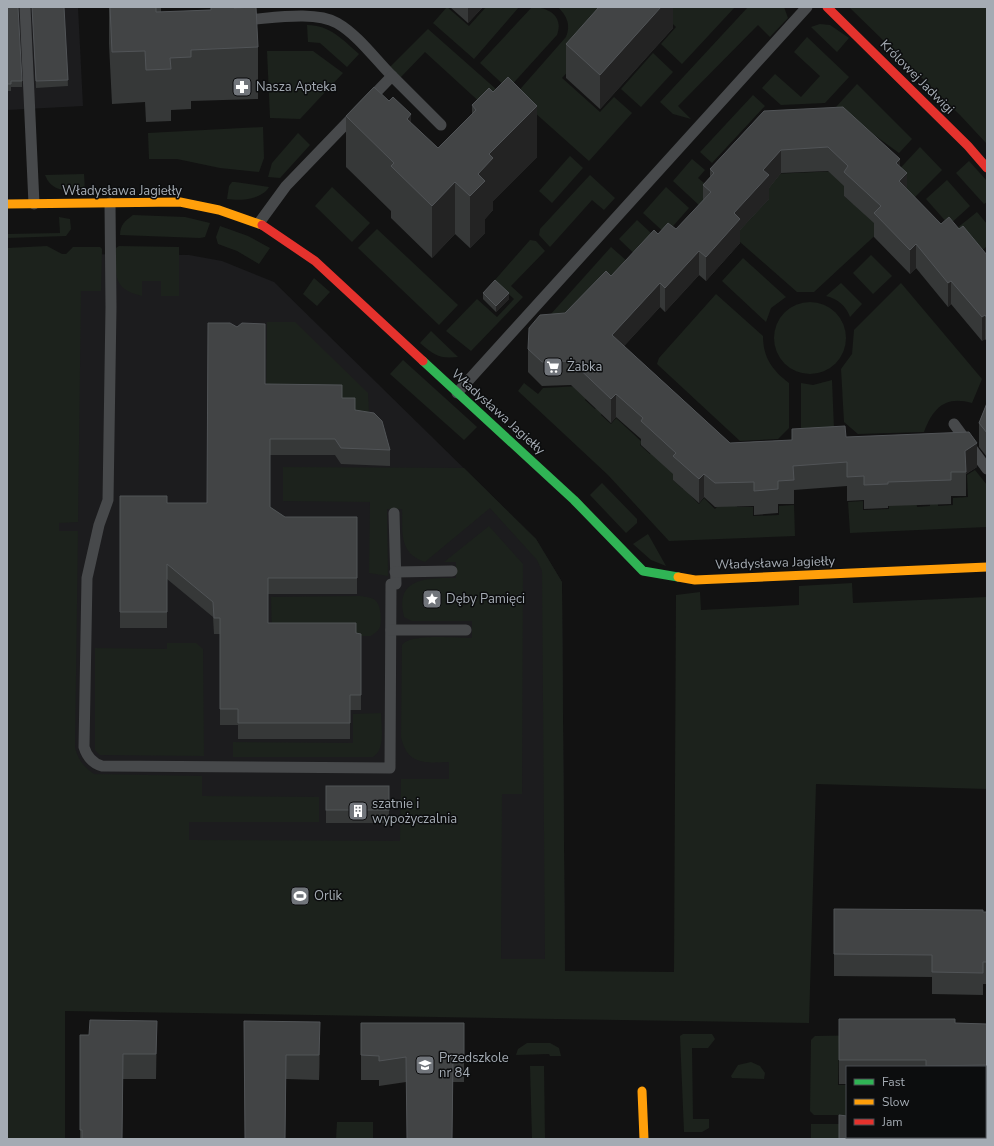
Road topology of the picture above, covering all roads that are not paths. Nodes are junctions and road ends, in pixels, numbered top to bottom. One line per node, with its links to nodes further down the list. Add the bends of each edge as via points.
1 (25, 7): 10 (lane)
2 (807, 7): 12 (lane)
3 (827, 7): 7 (street, Królowej Jadwigi, via 968,146)
4 (228, 20): 5 (lane, via 313,16 336,23 358,40)
5 (392, 76): 6 (lane); 11 (lane, via 286,186)
6 (440, 125)
7 (987, 168)
8 (110, 203): 10 (street, Władysława Jagiełły); 11 (street, Władysława Jagiełły, via 180,202 219,210); 19 (lane, via 108,500 99,525 87,578 84,747 86,754 102,766 390,768)
9 (7, 204): 10 (street, Władysława Jagiełły)
10 (34, 204)
11 (259, 223): 12 (street, Władysława Jagiełły, via 315,261)
12 (457, 393): 16 (street, Władysława Jagiełły, via 574,500 643,571 695,580)
13 (954, 424): 14 (lane)
14 (987, 469)
15 (394, 513): 18 (lane)
16 (987, 567)
17 (452, 571): 18 (lane)
18 (396, 572): 19 (lane, via 396,584 390,584)
19 (391, 630): 20 (lane)
20 (466, 630)
21 (642, 1091): 22 (street)
22 (644, 1139)

